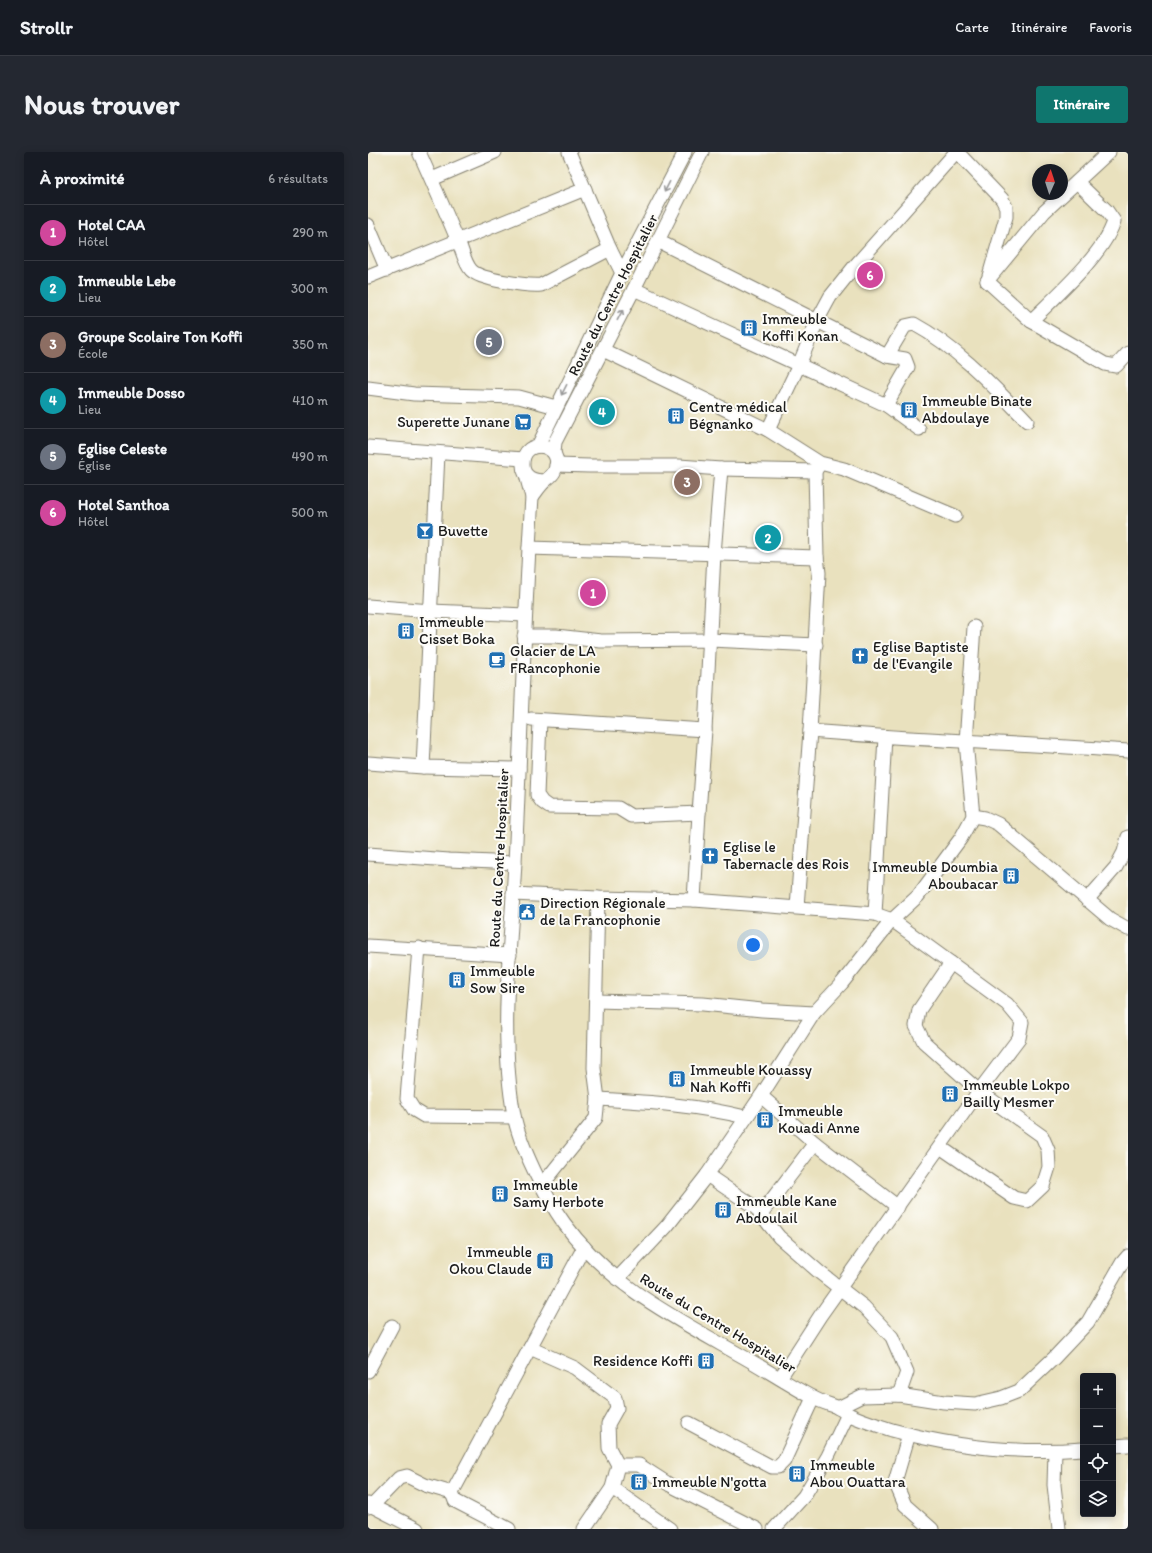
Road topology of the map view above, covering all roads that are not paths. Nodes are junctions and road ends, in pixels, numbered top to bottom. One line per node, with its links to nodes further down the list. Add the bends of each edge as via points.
1 (419, 152): 8 (street)
2 (495, 152): 8 (street)
3 (569, 152): 10 (street)
4 (685, 152): 16 (street, Route du Centre Hospitalier, one-way to 16)
5 (702, 152): 13 (street, Route du Centre Hospitalier)
6 (956, 152): 18 (street, via 1002,199 1006,207 1006,217); 20 (street, via 854,267 830,297)
7 (1109, 152): 9 (street)
8 (432, 179): 12 (street)
9 (1077, 182): 18 (street, via 1044,212); 21 (street, via 1114,221 1111,231 1085,266)
10 (585, 189): 12 (street); 14 (street)
11 (368, 225): 15 (street)
12 (458, 241): 14 (street, via 471,270 482,276 531,286 551,281); 15 (street)
13 (658, 241): 19 (street, Route du Centre Hospitalier); 20 (street)
14 (610, 249): 16 (street)
15 (387, 270): 17 (street)
16 (622, 273): 28 (street, Route du Centre Hospitalier, one-way to 28)
17 (368, 277)
18 (987, 281): 21 (street)
19 (634, 289): 22 (street, Route du Centre Hospitalier, one-way to 19); 25 (street)
20 (817, 321): 24 (street); 25 (street)
21 (1031, 321): 23 (street, via 1105,364 1116,366)
22 (602, 350): 31 (street); 35 (street, Route du Centre Hospitalier, via 555,442)
23 (1128, 353)
24 (888, 356): 27 (street, via 905,359 908,367); 29 (street, via 905,326 914,324 947,345)
25 (799, 365): 27 (street); 31 (street)
26 (368, 388): 28 (street, via 414,394 519,397)
27 (886, 405): 30 (street)
28 (556, 407): 32 (street, Route du Centre Hospitalier)
29 (1027, 421)
30 (919, 429)
31 (768, 430): 37 (street)
32 (538, 446): 35 (street, via 546,447); 36 (street, via 526,453)
33 (368, 447): 34 (street)
34 (438, 454): 36 (street); 47 (street)
35 (555, 458): 38 (street, via 589,466 679,466); 40 (street, via 554,472)
36 (523, 459): 39 (street)
37 (818, 467): 38 (street); 42 (street, via 844,469); 45 (street)
38 (721, 469): 44 (street)
39 (526, 475): 40 (street); 41 (street, Route du Centre Hospitalier)
40 (545, 481): 41 (street)
41 (532, 497): 43 (street, Route du Centre Hospitalier)
42 (955, 516)
43 (528, 548): 44 (street); 48 (street, Route du Centre Hospitalier)
44 (714, 554): 45 (street); 51 (street)
45 (817, 557): 52 (street, via 819,573)
46 (368, 606): 47 (street)
47 (431, 611): 48 (street); 61 (street)
48 (525, 615): 50 (street, Route du Centre Hospitalier)
49 (974, 627): 58 (street)
50 (524, 636): 51 (street, via 556,636 601,641); 53 (street, Route du Centre Hospitalier)
51 (710, 640): 52 (street); 55 (street)
52 (816, 645): 56 (street)
53 (522, 719): 54 (street); 62 (street, Route du Centre Hospitalier)
54 (540, 720): 55 (street); 63 (street, via 537,795 550,807 618,808 632,816)
55 (706, 730): 63 (street)
56 (810, 731): 57 (street); 72 (street)
57 (885, 737): 58 (street); 73 (street)
58 (966, 742): 59 (street); 64 (street)
59 (1128, 752)
60 (368, 763): 61 (street)
61 (423, 767): 62 (street)
62 (519, 769): 67 (street, Route du Centre Hospitalier)
63 (699, 813): 70 (street)
64 (973, 816): 71 (street, via 998,824); 74 (street, via 961,838 918,896)
65 (1128, 837): 71 (street, via 1116,867)
66 (368, 854): 67 (street)
67 (515, 863): 68 (street, Route du Centre Hospitalier)
68 (513, 894): 69 (street); 78 (street, Route du Centre Hospitalier)
69 (598, 898): 70 (street); 80 (street)
70 (694, 900): 72 (street)
71 (1087, 900): 75 (street, via 1110,919)
72 (797, 908): 73 (street)
73 (876, 914): 74 (street)
74 (892, 920): 79 (street); 81 (street, via 842,983)
75 (1128, 929)
76 (368, 946): 77 (street)
77 (419, 948): 78 (street); 85 (street, via 407,1099 414,1110 424,1116)
78 (510, 955): 85 (street, Route du Centre Hospitalier, via 506,1034)
79 (951, 963): 82 (street, via 919,1010 916,1026 924,1042); 82 (street, via 1007,1004 1022,1022 1020,1038)
80 (596, 1001): 81 (street, via 703,1004); 84 (street, via 594,1068)
81 (814, 1013): 83 (street)
82 (979, 1091): 88 (street); 88 (street, via 1042,1136 1048,1150 1049,1167 1043,1186 1028,1201 1014,1198)
83 (761, 1096): 86 (street); 87 (street)
84 (598, 1099): 86 (street, via 658,1102 718,1110); 90 (street, via 596,1118)
85 (514, 1117): 90 (street, Route du Centre Hospitalier)
86 (745, 1117): 89 (street)
87 (815, 1143): 91 (street); 92 (street)
88 (940, 1147): 91 (street)
89 (707, 1175): 92 (street, via 756,1208); 95 (street, via 667,1226)
90 (542, 1186): 93 (street, Route du Centre Hospitalier, via 562,1221)
91 (898, 1206): 96 (street)
92 (760, 1214): 96 (street, via 779,1237)
93 (584, 1248): 95 (street, Route du Centre Hospitalier); 98 (street)
94 (1128, 1256): 101 (street, via 1088,1322 1019,1391 975,1404)
95 (617, 1279): 100 (street, Route du Centre Hospitalier, via 671,1316)
96 (840, 1288): 100 (street); 101 (street, via 864,1307 892,1337 907,1372)
97 (392, 1326): 99 (street)
98 (530, 1348): 110 (street, via 575,1368 614,1398 617,1408 608,1424 609,1448); 112 (street)
99 (368, 1371)
100 (780, 1378): 102 (street, Route du Centre Hospitalier)
101 (899, 1395): 103 (street, via 862,1396)
102 (813, 1398): 103 (street, Route du Centre Hospitalier); 104 (street, via 784,1461 778,1467 772,1468)
103 (843, 1411): 105 (street, Route du Centre Hospitalier); 119 (street, via 828,1456 804,1496)
104 (689, 1423)
105 (908, 1434): 109 (street, Route du Centre Hospitalier, via 957,1444); 120 (street, via 895,1482 905,1505)
106 (1128, 1444): 107 (street)
107 (1116, 1446)
108 (1080, 1449): 109 (street, Route du Centre Hospitalier)
109 (1055, 1451): 121 (street, via 1054,1485)
110 (618, 1465): 111 (street); 118 (street, via 639,1465 670,1485)
111 (612, 1488): 116 (street); 117 (street)
112 (452, 1493): 113 (street, via 425,1485 407,1476 399,1478); 115 (street, via 455,1501)
113 (369, 1506): 114 (street)
114 (417, 1529)
115 (510, 1529)
116 (584, 1529)
117 (670, 1529)
118 (757, 1529)
119 (774, 1529)
120 (932, 1529)
121 (1059, 1529)

